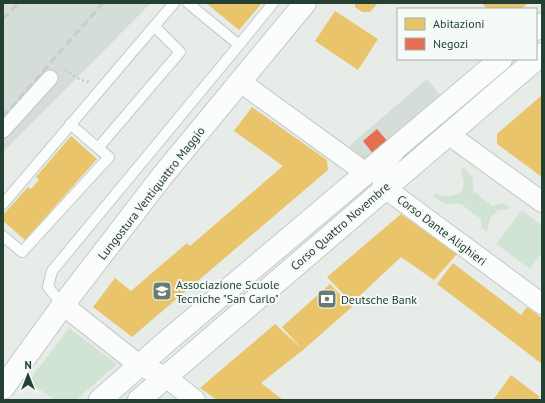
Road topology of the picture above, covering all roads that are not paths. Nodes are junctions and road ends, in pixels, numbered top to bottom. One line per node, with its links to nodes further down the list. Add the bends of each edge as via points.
1 (174, 3): 5 (lane)
2 (188, 3): 6 (lane)
3 (273, 3): 6 (lane)
4 (305, 3): 10 (main road, Lungostura Ventiquattro Maggio)
5 (154, 26): 11 (lane); 15 (lane, via 180,52)
6 (238, 45): 22 (lane, via 52,271 48,287)
7 (500, 60): 14 (main road, Corso Quattro Novembre)
8 (535, 60): 13 (main road, Corso Quattro Novembre)
9 (50, 78): 12 (street)
10 (239, 81): 16 (street); 22 (main road, Lungostura Ventiquattro Maggio)
11 (70, 124): 15 (lane); 19 (lane)
12 (3, 130)
13 (448, 134): 17 (main road, Corso Quattro Novembre); 18 (street)
14 (401, 143): 16 (main road, Corso Quattro Novembre); 17 (street, Corso Dante Alighieri, via 381,169 380,177)
15 (98, 148): 20 (lane, via 109,156 22,252)
16 (366, 173): 23 (main road, Corso Quattro Novembre)
17 (385, 188): 21 (street, Corso Dante Alighieri); 24 (main road, Corso Quattro Novembre)
18 (542, 202)
19 (3, 204)
20 (3, 236)
21 (542, 304)
22 (63, 305): 23 (street); 25 (main road, Lungostura Ventiquattro Maggio)
23 (139, 365): 24 (street); 26 (main road, Corso Quattro Novembre)
24 (166, 377): 27 (main road, Corso Quattro Novembre); 28 (street)
25 (3, 388)
26 (100, 400)
27 (139, 400)
28 (196, 400)

